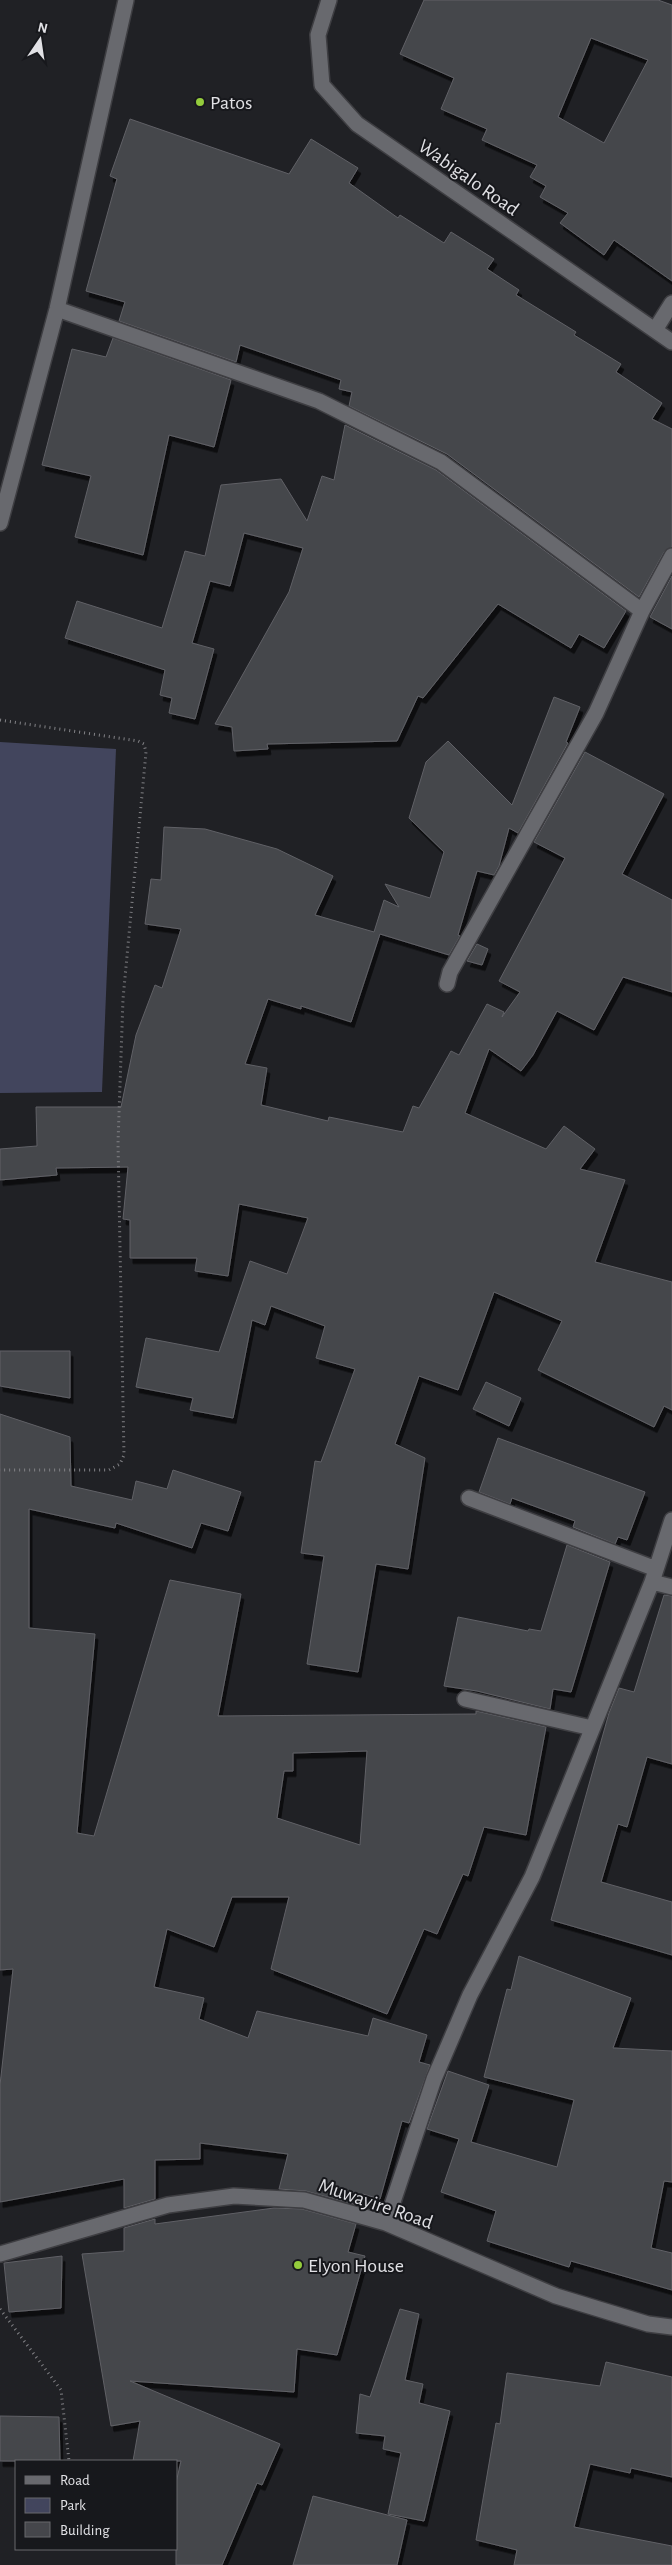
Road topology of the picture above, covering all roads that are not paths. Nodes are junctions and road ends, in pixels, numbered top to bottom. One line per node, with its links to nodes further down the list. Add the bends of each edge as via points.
1 (126, 0): 4 (street)
2 (329, 0): 5 (street, Wabigalo Road, via 318,35 322,85 356,124)
3 (672, 303): 5 (street)
4 (57, 309): 7 (street); 9 (street, via 319,401 441,462)
5 (655, 330): 6 (street, Wabigalo Road)
6 (672, 342)
7 (0, 523)
8 (672, 556): 9 (street)
9 (642, 611): 10 (street, via 596,712 450,972)
10 (447, 984)
11 (469, 1498): 13 (street)
12 (672, 1520): 13 (street)
13 (654, 1575): 14 (street); 16 (street)
14 (672, 1587)
15 (465, 1699): 16 (street)
16 (592, 1728): 17 (street, via 532,1877 470,1994 438,2070)
17 (386, 2223): 18 (street, Muwayire Road, via 304,2200 234,2196 168,2205); 19 (street, Muwayire Road, via 556,2296 648,2324)
18 (0, 2254)
19 (672, 2327)

